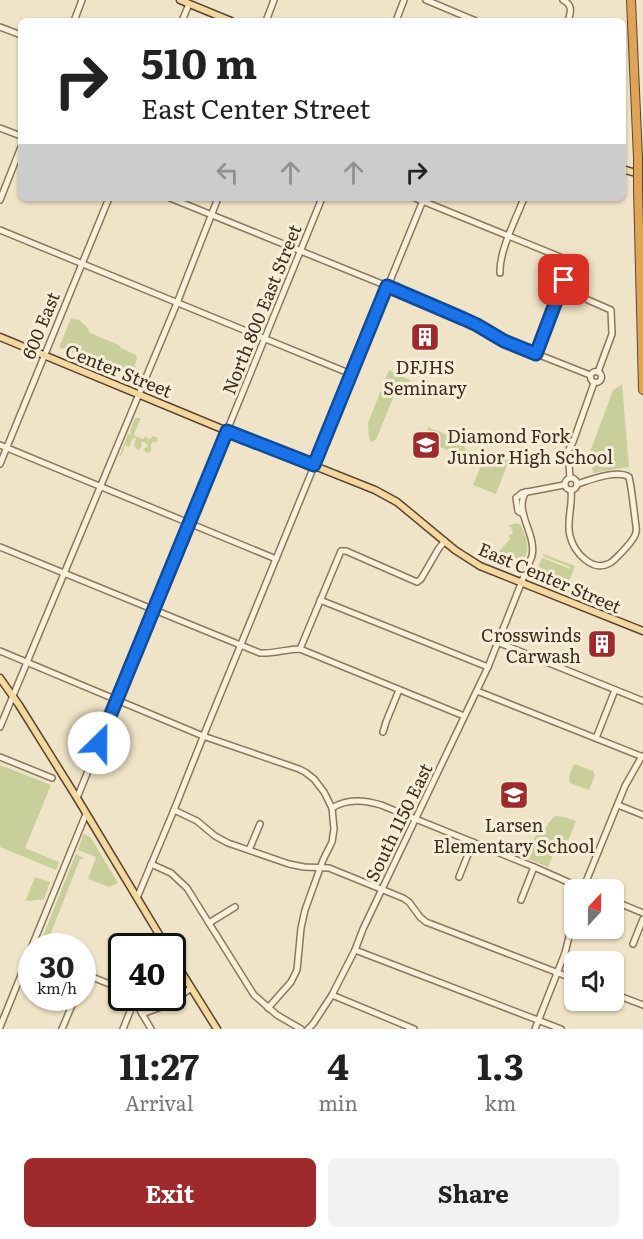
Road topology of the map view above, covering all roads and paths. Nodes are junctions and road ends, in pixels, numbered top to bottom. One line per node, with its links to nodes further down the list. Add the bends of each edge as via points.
1 (82, 0): 9 (street)
2 (180, 0): 8 (main road)
3 (274, 0): 12 (street)
4 (404, 0): 13 (street)
5 (426, 0): 14 (street)
6 (563, 0): 15 (street, via 571,7)
7 (631, 0): 48 (highway, bridge)
8 (189, 4): 10 (street); 11 (main road)
9 (75, 18)
10 (183, 18)
11 (224, 18)
12 (267, 18)
13 (397, 18)
14 (469, 18)
15 (569, 18)
16 (0, 27): 17 (street)
17 (18, 34)
18 (0, 128): 19 (street)
19 (18, 135)
20 (18, 155): 23 (street)
21 (626, 170): 22 (main road)
22 (642, 174)
23 (0, 200)
24 (108, 201): 35 (street, 600 East)
25 (177, 201): 31 (street)
26 (217, 201): 31 (street)
27 (321, 201): 34 (street, North 800 East Street)
28 (423, 201): 37 (street)
29 (425, 201): 33 (street)
30 (523, 201): 33 (street)
31 (211, 215): 34 (street); 39 (street)
32 (0, 230): 35 (street)
33 (509, 236): 36 (street); 42 (street, via 570,261)
34 (300, 251): 37 (street); 41 (street, North 800 East Street)
35 (82, 264): 39 (street); 43 (street, 600 East)
36 (500, 273)
37 (387, 286): 42 (street); 45 (street)
38 (588, 300): 44 (street, via 611,310 612,334)
39 (177, 303): 41 (street); 49 (street)
40 (0, 337): 43 (main road, Center Street)
41 (264, 338): 45 (street); 50 (street, North 800 East Street)
42 (536, 354): 46 (street)
43 (45, 356): 49 (main road, Center Street); 52 (street, 600 East)
44 (598, 372): 46 (street); 47 (street, via 600,380)
45 (351, 374): 54 (street)
46 (590, 375): 47 (street)
47 (594, 382): 55 (street, via 568,451)
48 (643, 390)
49 (138, 394): 50 (main road, Center Street); 58 (street)
50 (227, 431): 54 (main road, East Center Street); 60 (street, North 800 East Street)
51 (0, 445): 52 (street)
52 (7, 448): 53 (street, 600 East); 58 (street)
53 (0, 464)
54 (314, 465): 61 (main road, East Center Street, via 391,498); 63 (street)
55 (570, 478): 56 (street); 57 (street)
56 (577, 484): 59 (street); 59 (street, via 618,473 629,477 636,531 616,559 605,565 590,563 575,550 568,529)
57 (564, 485): 59 (street); 65 (street, South 1150 East, via 526,492 522,500 534,545)
58 (99, 487): 60 (street); 64 (street)
59 (571, 490)
60 (189, 524): 63 (street); 67 (street, North 800 East Street)
61 (445, 541): 65 (main road, East Center Street, via 480,566); 66 (street, via 419,582 341,551)
62 (0, 547): 64 (street)
63 (276, 559): 70 (street)
64 (64, 573): 67 (street); 73 (street)
65 (521, 582): 68 (main road, East Center Street); 69 (street, South 1150 East)
66 (320, 600): 71 (street); 74 (street)
67 (154, 610): 70 (street); 80 (street, North 800 East Street)
68 (643, 631)
69 (497, 642): 74 (street, South 1150 East); 77 (street)
70 (240, 645): 71 (street, via 264,654); 85 (street)
71 (300, 649): 76 (street)
72 (0, 651): 73 (street)
73 (27, 662): 79 (street); 80 (street)
74 (488, 667): 78 (street, South 1150 East)
75 (0, 678): 79 (main road)
76 (399, 690): 82 (street); 84 (street)
77 (615, 690): 81 (street); 86 (street)
78 (477, 691): 82 (street, South 1150 East); 86 (street)
79 (12, 695): 83 (street); 90 (main road)
80 (117, 700): 85 (street); 90 (street, North 800 East Street)
81 (643, 701)
82 (464, 716): 96 (street, South 1150 East)
83 (0, 727)
84 (383, 732)
85 (203, 736): 92 (street, via 305,772 321,788); 93 (street)
86 (596, 738): 88 (street)
87 (0, 757): 89 (street)
88 (642, 757): 91 (street)
89 (52, 778)
90 (76, 798): 94 (main road)
91 (618, 805): 95 (street); 104 (street)
92 (332, 808): 96 (street, via 342,802 365,802); 101 (street, via 333,838)
93 (174, 810): 99 (street, via 197,821 219,839); 100 (street)
94 (86, 814): 107 (main road); 114 (street)
95 (643, 815)
96 (416, 819): 98 (street); 106 (street, South 1150 East)
97 (260, 824): 99 (street)
98 (473, 842): 102 (street); 103 (street)
99 (249, 850): 101 (street, via 289,864)
100 (151, 864): 107 (street); 113 (street, via 181,881)
101 (321, 867): 106 (street); 127 (street, via 303,917 297,970)
102 (534, 867): 105 (street); 108 (street)
103 (459, 877)
104 (588, 879)
105 (564, 880)
106 (382, 889): 118 (street, South 1150 East); 119 (street, via 406,900 426,922)
107 (137, 898): 115 (main road)
108 (521, 900)
109 (624, 905): 111 (street)
110 (235, 907): 113 (street)
111 (643, 913)
112 (643, 920): 117 (street)
113 (209, 923): 127 (street, via 254,995)
114 (38, 933)
115 (158, 933)
116 (569, 939): 119 (street)
117 (633, 944)
118 (355, 950): 124 (street, South 1150 East); 132 (street)
119 (558, 972): 120 (street); 132 (street)
120 (564, 975)
121 (186, 980): 123 (main road)
122 (18, 982): 133 (street)
123 (191, 988): 131 (street, via 168,1004); 137 (main road)
124 (332, 995): 139 (street, South 1150 East); 140 (street)
125 (624, 998): 126 (street)
126 (643, 1005)
127 (268, 1008): 138 (street)
128 (70, 1011): 134 (street)
129 (129, 1011): 135 (street)
130 (140, 1011): 131 (street)
131 (142, 1014): 136 (street)
132 (539, 1021): 141 (street); 142 (street)
133 (0, 1027)
134 (62, 1029)
135 (123, 1029)
136 (151, 1029)
137 (217, 1029)
138 (300, 1029)
139 (308, 1029)
140 (414, 1029)
141 (535, 1029)
142 (561, 1029)

